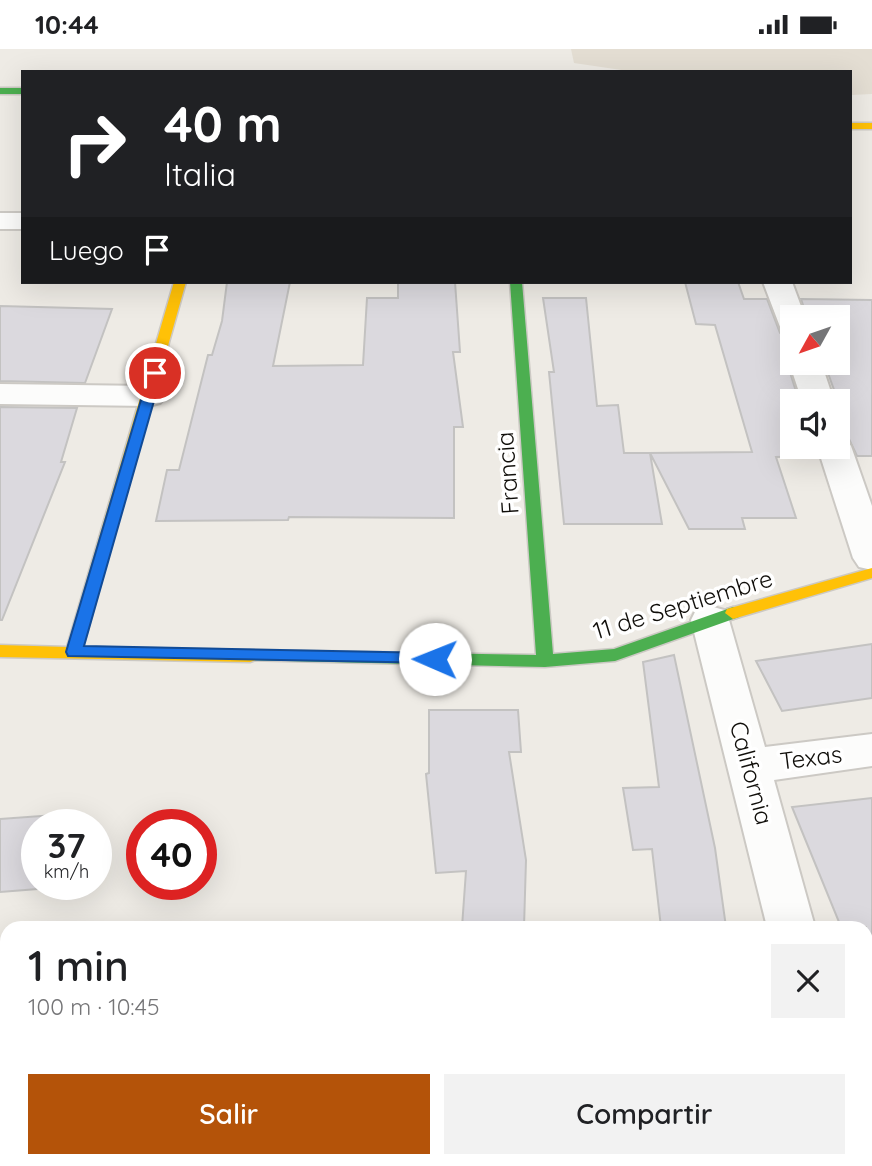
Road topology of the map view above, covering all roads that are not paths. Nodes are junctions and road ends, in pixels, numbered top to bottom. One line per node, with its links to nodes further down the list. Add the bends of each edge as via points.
1 (0, 90): 2 (street)
2 (21, 91)
3 (852, 126): 4 (street)
4 (872, 126)
5 (0, 221): 6 (street)
6 (21, 221)
7 (179, 284): 12 (street)
8 (516, 284): 19 (street, Francia)
9 (779, 284): 10 (street)
10 (786, 305)
11 (0, 394): 12 (street)
12 (149, 396): 18 (street)
13 (838, 459): 14 (street)
14 (872, 558)
15 (872, 573): 16 (street, 11 de Septiembre)
16 (710, 620): 19 (street, 11 de Septiembre, via 615,655); 21 (street, California)
17 (0, 650): 18 (street, 11 de Septiembre)
18 (74, 652): 19 (street, 11 de Septiembre)
19 (545, 661)
20 (872, 750): 21 (street, Texas)
21 (750, 766): 22 (street, California)
22 (789, 921)

